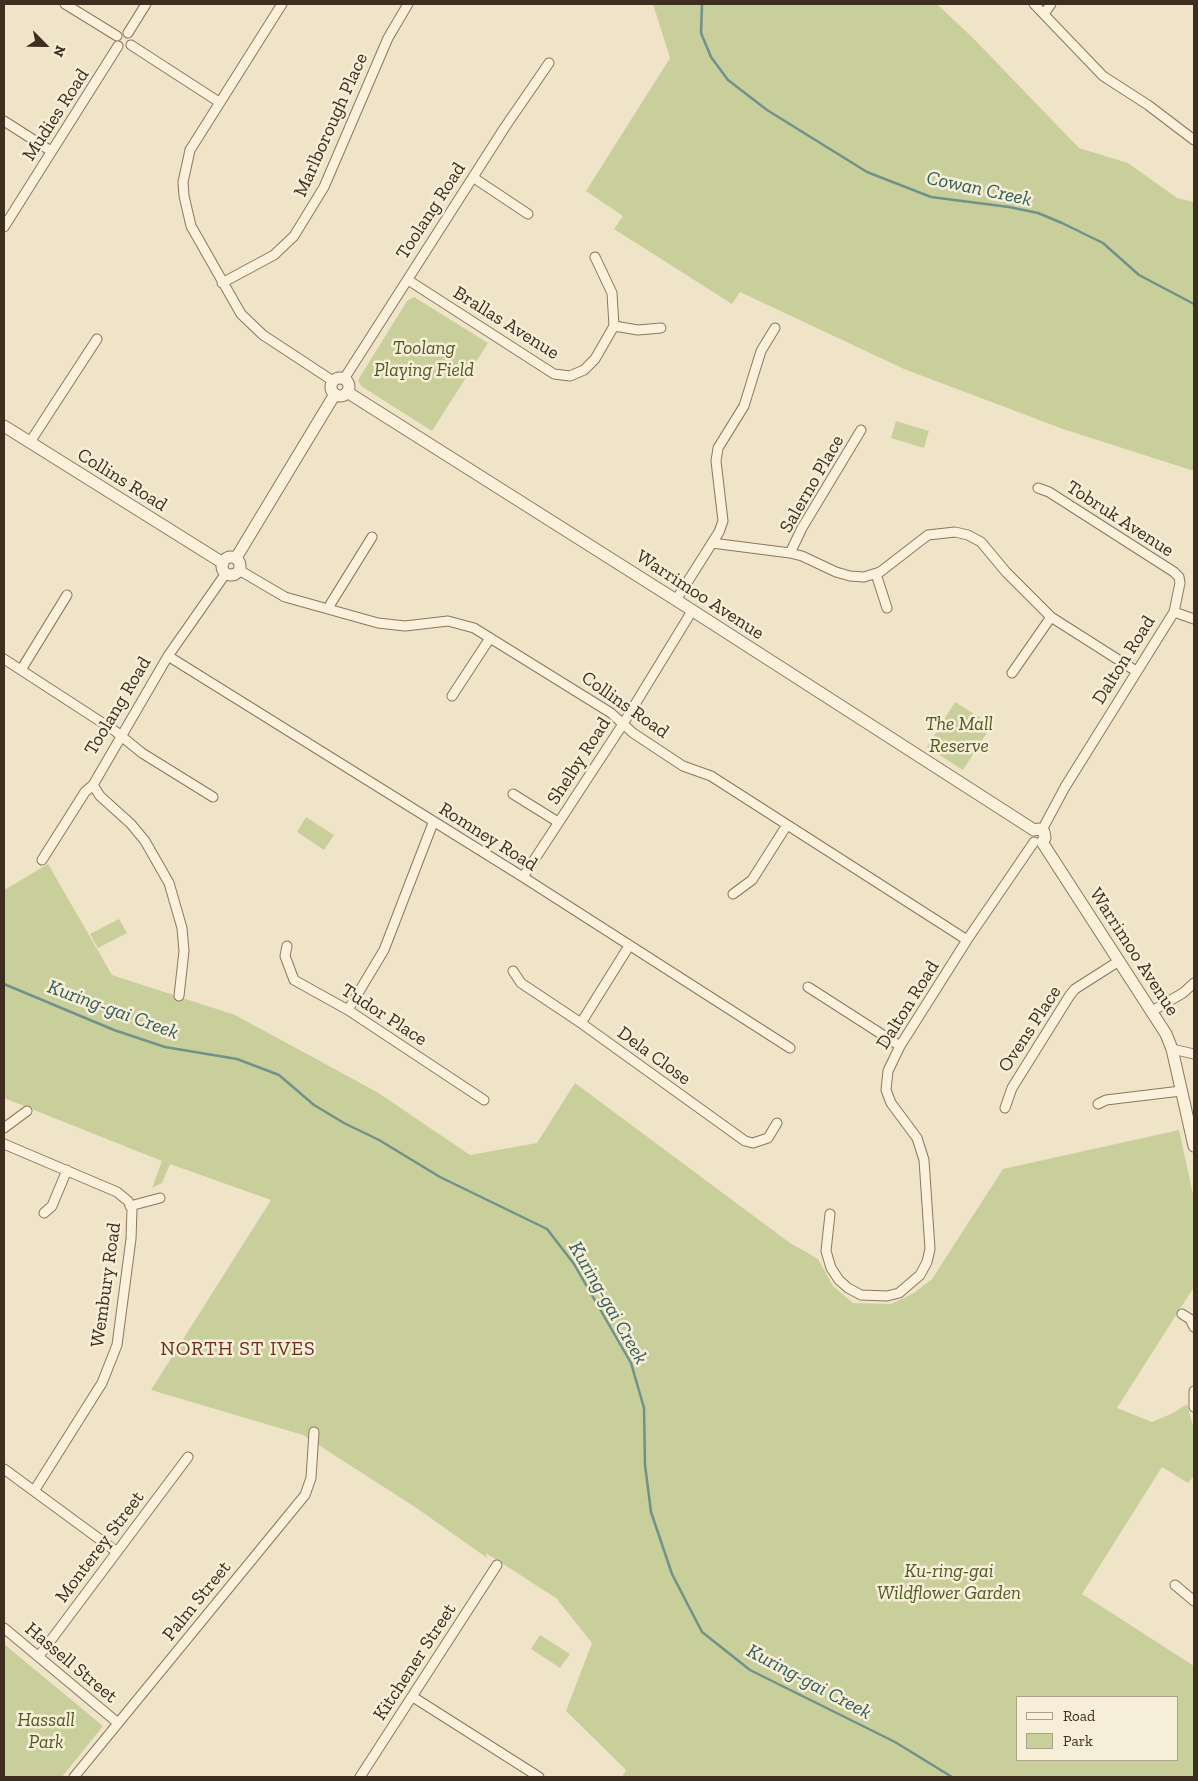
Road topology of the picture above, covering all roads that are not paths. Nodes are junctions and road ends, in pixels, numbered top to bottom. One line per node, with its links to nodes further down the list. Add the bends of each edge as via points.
1 (65, 4): 9 (street)
2 (146, 4): 8 (street)
3 (282, 4): 13 (street)
4 (408, 4): 22 (street, Marlborough Place, via 388,38 324,187 294,236 274,256)
5 (1034, 4): 7 (street)
6 (1051, 4): 7 (street)
7 (1044, 14): 15 (street, via 1103,76)
8 (128, 33): 9 (street); 10 (street)
9 (117, 36): 11 (street)
10 (131, 45): 11 (street, via 126,48); 13 (street)
11 (118, 46): 16 (street, Mudies Road)
12 (549, 63): 17 (street, Toolang Road)
13 (219, 102): 22 (street, via 190,150 183,182 191,226)
14 (4, 121): 16 (street)
15 (1194, 140)
16 (51, 151): 19 (street, Mudies Road)
17 (474, 178): 18 (street); 21 (street, Toolang Road)
18 (528, 214)
19 (4, 227)
20 (595, 257): 23 (street, via 612,293)
21 (408, 280): 23 (street, Brallas Avenue, via 554,374 570,376 584,370 595,359); 27 (street, Toolang Road)
22 (222, 284): 27 (street, via 251,325)
23 (614, 326): 24 (street, via 638,330)
24 (661, 328)
25 (775, 328): 34 (street, via 761,351 744,406 718,448 716,461 723,521)
26 (97, 339): 31 (street)
27 (339, 380): 28 (street, via 332,389)
28 (341, 393): 36 (street); 40 (street, Warrimoo Avenue)
29 (4, 426): 31 (street, Collins Road)
30 (862, 430): 35 (street, Salerno Place)
31 (30, 442): 37 (street, Collins Road)
32 (1038, 488): 44 (street, Tobruk Avenue, via 1174,572 1180,583)
33 (372, 537): 41 (street)
34 (712, 543): 35 (street); 40 (street)
35 (790, 553): 38 (street, via 850,576)
36 (237, 564): 37 (street, via 228,558); 41 (street, Collins Road, via 285,597)
37 (225, 568): 48 (street, Toolang Road)
38 (876, 574): 42 (street); 45 (street, via 928,535 956,532 981,542)
39 (67, 595): 50 (street)
40 (676, 600): 43 (street, Warrimoo Avenue)
41 (328, 608): 47 (street, Collins Road, via 390,626 448,621 469,626)
42 (887, 608)
43 (692, 611): 54 (street, Shelby Road); 62 (street, Warrimoo Avenue)
44 (1174, 612): 46 (street); 51 (street, Dalton Road)
45 (1052, 617): 51 (street); 52 (street)
46 (1194, 619)
47 (490, 638): 53 (street); 54 (street, Collins Road, via 611,713)
48 (168, 656): 55 (street, Toolang Road); 60 (street, Romney Road)
49 (4, 659): 50 (street)
50 (20, 670): 55 (street)
51 (1136, 671): 62 (street, Dalton Road)
52 (1012, 673)
53 (452, 696)
54 (623, 724): 59 (street, Shelby Road); 61 (street, Collins Road, via 683,766 711,776)
55 (119, 736): 56 (street, Toolang Road); 58 (street)
56 (93, 785): 63 (street, Toolang Road, via 85,792); 73 (street, via 145,841 168,883 182,928 184,951)
57 (513, 794): 59 (street)
58 (213, 797)
59 (558, 822): 64 (street, Shelby Road)
60 (433, 823): 64 (street, Romney Road); 74 (street, via 384,950)
61 (787, 825): 65 (street, via 752,880); 66 (street, Collins Road)
62 (1038, 836): 66 (street, Dalton Road); 69 (street, Warrimoo Avenue)
63 (42, 860)
64 (523, 877): 68 (street, Romney Road)
65 (733, 894)
66 (967, 940): 77 (street, Dalton Road)
67 (287, 946): 74 (street, Tudor Place, via 285,956 294,980)
68 (629, 946): 76 (street); 78 (street, Romney Road)
69 (1119, 960): 75 (street, Warrimoo Avenue); 84 (street, Ovens Place, via 1070,995 1012,1088)
70 (513, 971): 76 (street, Dela Close, via 521,983)
71 (1194, 983): 75 (street)
72 (808, 987): 77 (street)
73 (179, 996)
74 (348, 1010): 82 (street, Tudor Place)
75 (1152, 1011): 79 (street, Warrimoo Avenue)
76 (581, 1023): 86 (street, Dela Close, via 745,1141 753,1143 768,1138)
77 (900, 1046): 94 (street, Dalton Road, via 888,1071 886,1090 897,1113 922,1148 930,1250 920,1275 899,1293 887,1296 861,1295 848,1288 831,1268 826,1251)
78 (790, 1048)
79 (1172, 1049): 80 (street); 81 (street, Warrimoo Avenue)
80 (1194, 1054)
81 (1181, 1092): 83 (street, via 1106,1100); 89 (street, Warrimoo Avenue)
82 (484, 1100)
83 (1098, 1104)
84 (1005, 1108)
85 (27, 1111): 87 (street)
86 (777, 1123)
87 (4, 1128)
88 (4, 1144): 90 (street, Wembury Road)
89 (1194, 1146)
90 (66, 1170): 92 (street, Wembury Road, via 117,1192); 93 (street, via 52,1206)
91 (160, 1198): 92 (street)
92 (130, 1206): 102 (street, Wembury Road, via 133,1220 117,1346 102,1382)
93 (44, 1213)
94 (830, 1214)
95 (1182, 1314): 96 (street)
96 (1194, 1326)
97 (1194, 1390): 98 (street)
98 (1194, 1407)
99 (314, 1432): 110 (street, Palm Street, via 312,1478 305,1495)
100 (188, 1457): 103 (street, Monterey Street)
101 (4, 1469): 102 (street)
102 (34, 1491): 103 (street)
103 (117, 1552): 108 (street, Monterey Street)
104 (497, 1565): 109 (street, Kitchener Street)
105 (1175, 1585): 106 (street)
106 (1194, 1601)
107 (4, 1628): 108 (street, Hassell Street)
108 (39, 1656): 110 (street, Hassell Street)
109 (413, 1697): 112 (street, Kitchener Street); 113 (street)
110 (118, 1723): 111 (street, Palm Street)
111 (74, 1777)
112 (360, 1777)
113 (539, 1777)

